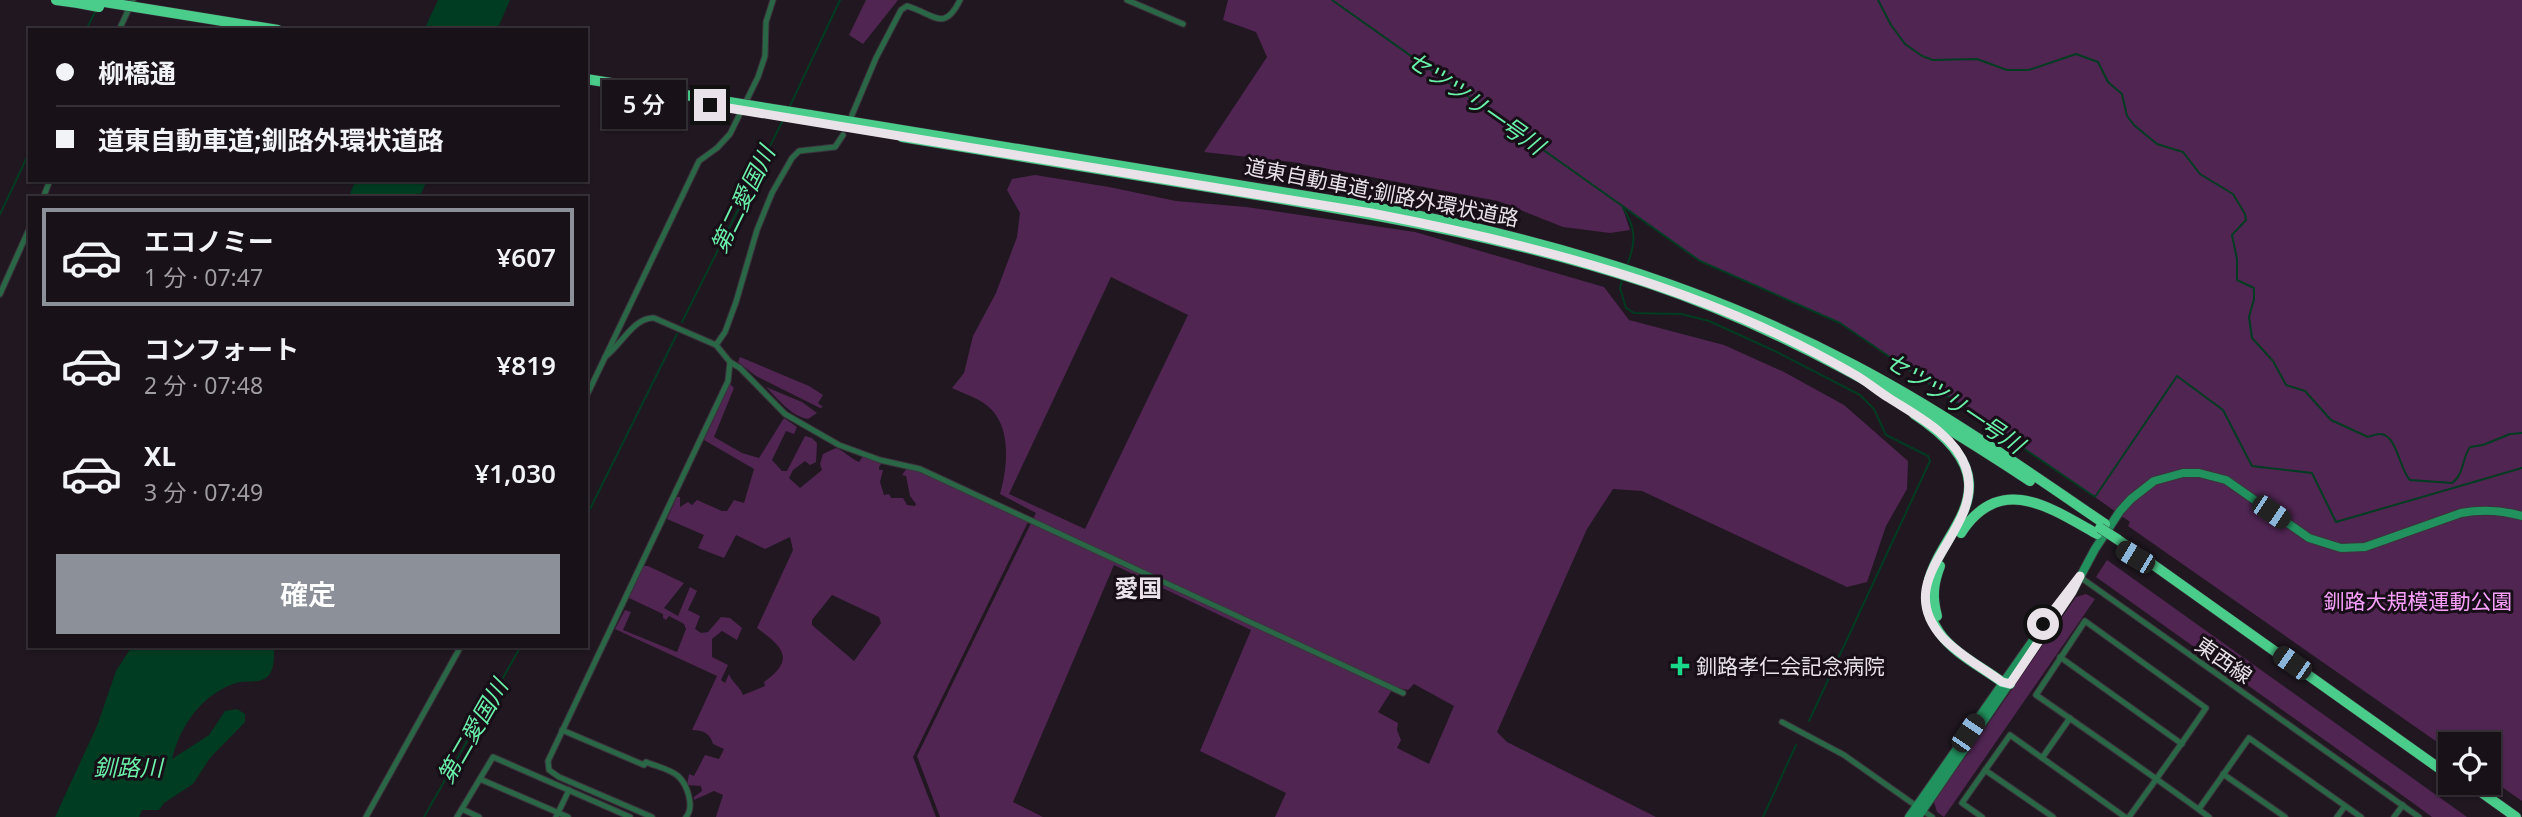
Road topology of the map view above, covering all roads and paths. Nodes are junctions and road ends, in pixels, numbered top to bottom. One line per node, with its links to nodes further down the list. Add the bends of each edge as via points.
1 (56, 0): 9 (highway, bridge)
2 (92, 0): 10 (highway, bridge)
3 (133, 0): 8 (street)
4 (773, 0): 19 (street, via 758,77 730,134 699,161)
5 (960, 0): 13 (street, via 946,19 907,6 901,10)
6 (1128, 0): 7 (street)
7 (1183, 24)
8 (120, 28)
9 (228, 28)
10 (266, 28)
11 (588, 79): 14 (highway, 道東自動車道;釧路外環状道路, bridge)
12 (588, 85): 14 (highway, 道東自動車道;釧路外環状道路)
13 (852, 115)
14 (809, 118): 21 (highway, 道東自動車道;釧路外環状道路, via 1371,213 1501,240 1583,262 1719,310); 24 (highway, 道東自動車道;釧路外環状道路, via 1421,215 1597,260 1722,303 1854,365 1946,418)
15 (843, 135): 18 (street, via 835,147 799,151 792,158 772,193 725,332)
16 (28, 231): 17 (street)
17 (0, 294)
18 (716, 345): 19 (street, via 646,317); 20 (street)
19 (605, 357): 22 (street)
20 (730, 362): 30 (street, via 785,414 839,445 920,469); 33 (street, via 728,380)
21 (1851, 372): 24 (highway, 道東自動車道;釧路外環状道路, via 1942,424); 29 (highway, via 1932,427 1959,452 1970,496 1961,521 1935,562 1926,587 1926,604 1944,638)
22 (588, 393)
23 (2522, 516): 26 (street, via 2476,510 2365,547 2342,548 2309,538 2226,480 2183,473 2154,481 2131,499)
24 (2101, 529): 25 (highway, 道東自動車道;釧路外環状道路, bridge); 29 (highway, via 2041,503 2010,500 1974,517 1940,565 1933,603 1941,624)
25 (2116, 539): 36 (highway, 道東自動車道;釧路外環状道路); 37 (highway, 道東自動車道;釧路外環状道路)
26 (2080, 576): 29 (street); 45 (street, 東西線)
27 (460, 648): 51 (street)
28 (2060, 657): 31 (street, via 2036,695); 34 (street); 34 (street, via 2085,621 2206,708)
29 (2006, 681): 49 (street)
30 (1402, 693)
31 (2070, 718): 35 (street); 41 (street)
32 (1782, 722): 49 (street, via 1844,755)
33 (562, 730): 56 (street, via 548,761 549,770); 57 (street, via 678,776 692,802)
34 (2182, 744): 41 (street)
35 (2042, 758): 38 (street, via 2010,735); 62 (street)
36 (2438, 762)
37 (2438, 768)
38 (1985, 770): 60 (street, via 1962,803); 61 (street)
39 (2223, 775): 46 (street, via 2249,738); 48 (street); 64 (street)
40 (480, 779): 42 (street, via 493,757); 47 (street); 50 (street)
41 (2156, 780): 48 (street); 62 (street)
42 (569, 790): 50 (street); 55 (street)
43 (2477, 795): 69 (highway)
44 (2485, 795): 70 (highway)
45 (2403, 805): 67 (street); 68 (street, 東西線)
46 (2345, 806): 65 (street); 66 (street)
47 (462, 809): 52 (street); 53 (street)
48 (2199, 809): 63 (street)
49 (1919, 811): 58 (street); 59 (street)
50 (557, 815): 54 (street)
51 (366, 817)
52 (457, 817)
53 (479, 817)
54 (568, 817)
55 (631, 817)
56 (652, 817)
57 (686, 817)
58 (1909, 817)
59 (1931, 817)
60 (1982, 817)
61 (2053, 817)
62 (2127, 817)
63 (2209, 817)
64 (2285, 817)
65 (2337, 817)
66 (2361, 817)
67 (2394, 817)
68 (2419, 817)
69 (2508, 817)
70 (2516, 817)

